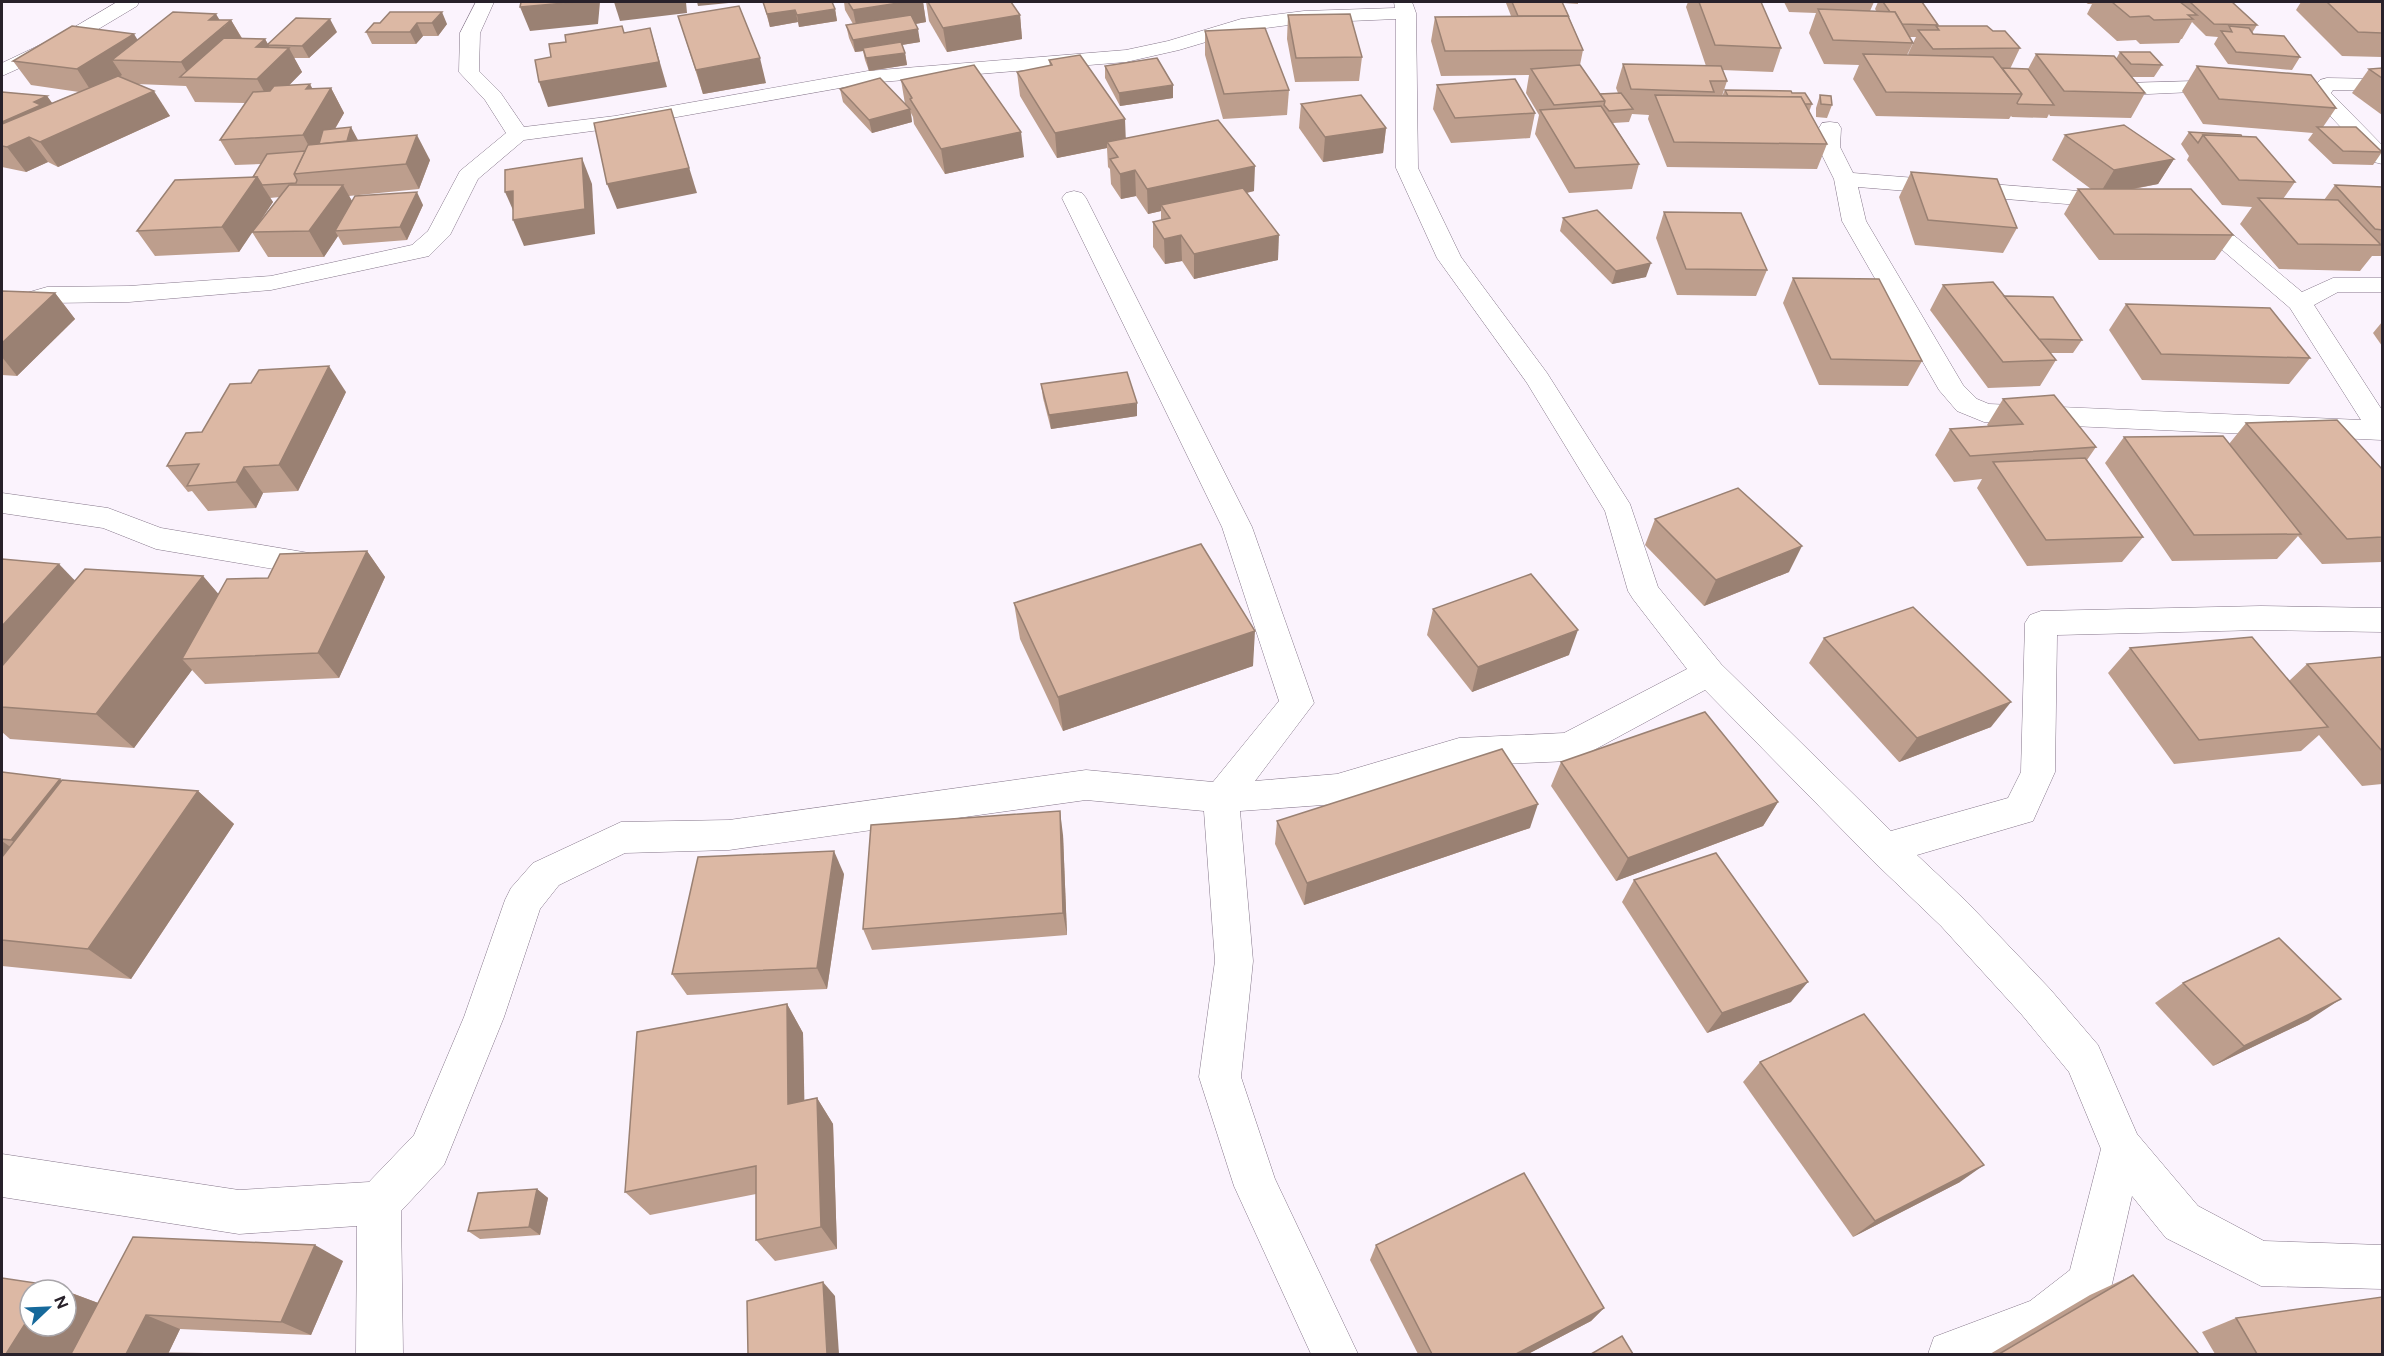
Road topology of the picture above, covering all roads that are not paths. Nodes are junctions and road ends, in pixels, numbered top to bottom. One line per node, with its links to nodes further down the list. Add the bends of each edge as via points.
1 (130, 2): 4 (street, via 68,39)
2 (485, 2): 11 (street, via 470,33 469,72 493,96)
3 (1404, 7): 11 (street, via 1241,25 1126,56 868,77 615,122); 24 (street, via 1407,168 1449,258 1538,378 1620,511 1644,591)
4 (2, 70)
5 (2382, 85): 9 (street, via 2327,84)
6 (2251, 86): 8 (street)
7 (2274, 88): 9 (street)
8 (2126, 89)
9 (2320, 93): 12 (street)
10 (1830, 128): 13 (street, via 1829,147)
11 (518, 134): 19 (street, via 468,176 438,235 420,252 271,283 129,294 47,295)
12 (2382, 157)
13 (1845, 179): 15 (street); 20 (street, via 1854,221 1953,390 1967,405 1984,413)
14 (1074, 198): 25 (street, via 1237,526 1297,703)
15 (2142, 202)
16 (2174, 206): 18 (street, via 2194,213)
17 (2382, 285): 18 (street, via 2333,285)
18 (2300, 303): 20 (street)
19 (2, 308)
20 (2382, 430)
21 (2, 503): 22 (street, via 108,518 156,538)
22 (315, 565)
23 (2382, 620): 26 (street, via 2041,622 2038,772 2020,810)
24 (1709, 673): 25 (street, via 1569,747 1458,752 1337,789); 26 (street)
25 (1221, 798): 29 (street, via 1086,784 729,835 621,838 546,874 524,900 484,1017 429,1150); 32 (street, via 1234,961 1220,1077 1256,1186)
26 (1885, 849): 27 (street, via 1954,914 2084,1059)
27 (2122, 1149): 30 (street, via 2182,1222 2261,1263); 33 (street, via 2089,1284 2045,1318)
28 (2, 1176): 29 (street, via 239,1212)
29 (379, 1203): 31 (street)
30 (2382, 1267)
31 (380, 1354)
32 (1335, 1354)
33 (1951, 1354)

